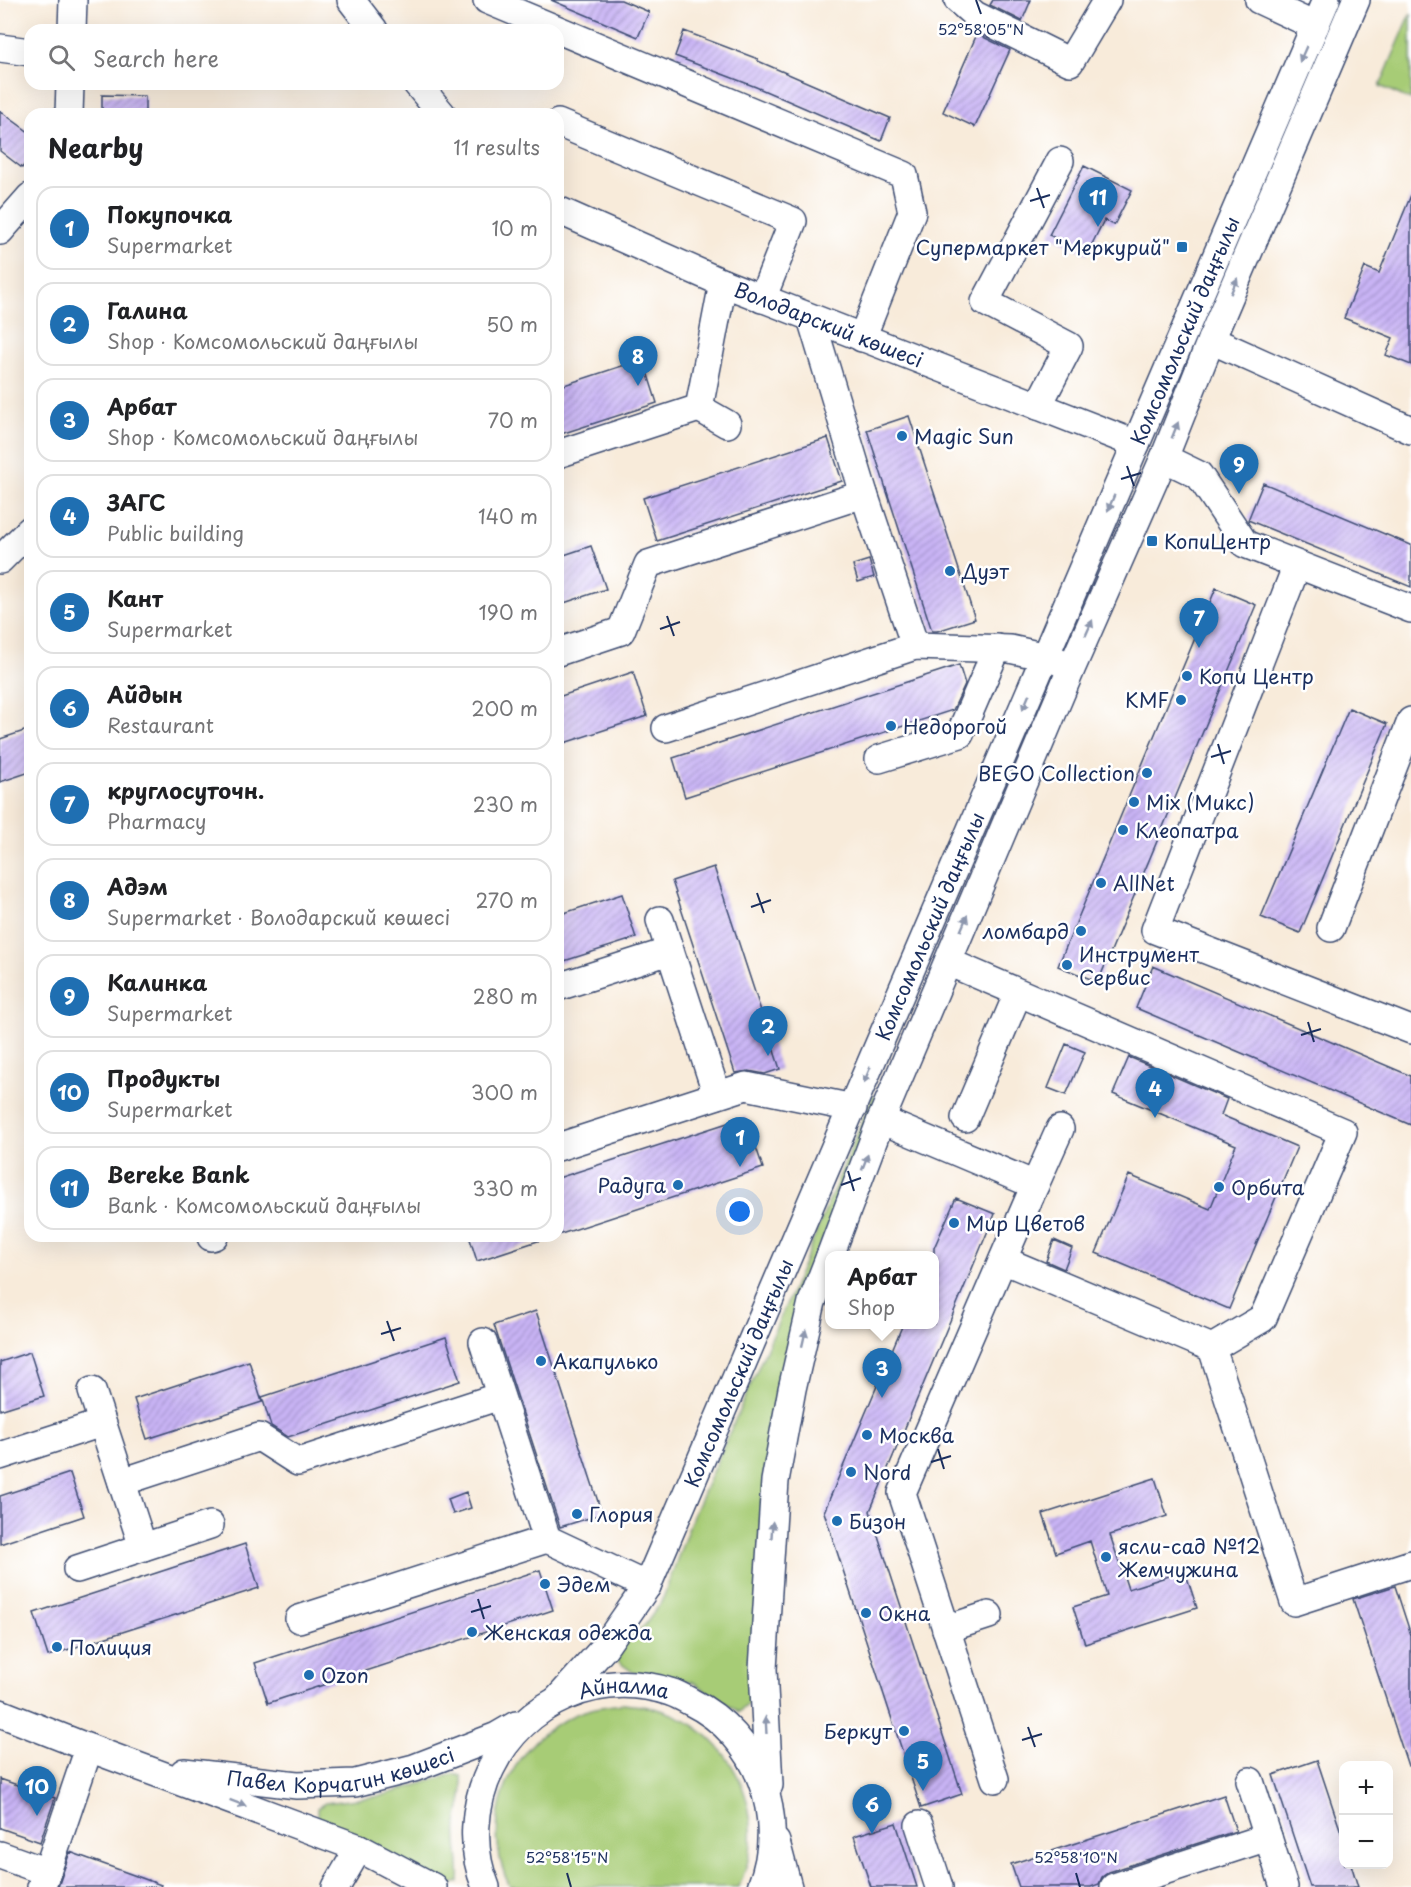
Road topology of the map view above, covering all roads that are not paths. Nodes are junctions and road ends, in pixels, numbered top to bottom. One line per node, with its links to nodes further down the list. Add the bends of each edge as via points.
1 (73, 0): 9 (street)
2 (351, 0): 10 (street)
3 (488, 0): 11 (street)
4 (958, 0): 5 (street, via 975,15 1070,62)
5 (1107, 0)
6 (1259, 0): 12 (street)
7 (1326, 0): 12 (street, Комсомольский даңғылы)
8 (1356, 0): 22 (street, Комсомольский даңғылы)
9 (72, 24)
10 (369, 24)
11 (545, 24)
12 (1315, 26): 21 (street, Комсомольский даңғылы, one-way to 21)
13 (564, 32): 30 (street, via 904,175 912,212)
14 (0, 48): 15 (street)
15 (24, 51)
16 (70, 90): 18 (street)
17 (422, 90): 19 (street)
18 (69, 108)
19 (437, 108)
20 (564, 125): 28 (street, via 794,221)
21 (1262, 148): 22 (street); 36 (street, Комсомольский даңғылы)
22 (1288, 160): 31 (street, Комсомольский даңғылы, one-way to 22)
23 (1060, 161): 32 (street, via 985,302 1069,346)
24 (24, 204): 26 (street)
25 (564, 213): 27 (street, Володарский көшесі)
26 (0, 231)
27 (723, 284): 28 (street, Володарский көшесі); 33 (street)
28 (762, 299): 29 (street, Володарский көшесі)
29 (811, 318): 30 (street, Володарский көшесі); 39 (street)
30 (862, 338): 32 (street, Володарский көшесі)
31 (1211, 340): 35 (street); 38 (street, Комсомольский даңғылы, one-way to 31)
32 (1038, 406): 36 (street, Володарский көшесі)
33 (699, 408): 34 (street); 37 (street)
34 (727, 424)
35 (1411, 430)
36 (1136, 444): 47 (street, Комсомольский даңғылы, one-way to 47)
37 (564, 452)
38 (1164, 458): 42 (street, via 1199,475 1245,544); 48 (street, Комсомольский даңғылы, one-way to 38)
39 (864, 494): 44 (street); 46 (street, via 648,564 621,632)
40 (24, 536): 41 (street)
41 (0, 560)
42 (1297, 565): 43 (street); 58 (street, via 1155,930)
43 (1411, 609)
44 (915, 646): 45 (street); 50 (street)
45 (997, 648): 47 (street); 51 (street, via 960,734)
46 (564, 650)
47 (1046, 657): 48 (street); 60 (street, Комсомольский даңғылы, one-way to 60)
48 (1072, 667): 55 (street, Комсомольский даңғылы, one-way to 48)
49 (1411, 721): 53 (street)
50 (666, 728)
51 (879, 759)
52 (660, 920): 54 (street)
53 (1331, 928)
54 (670, 951): 56 (street); 59 (street)
55 (948, 962): 57 (street); 62 (street, Комсомольский даңғылы)
56 (564, 985)
57 (1018, 993): 61 (street); 70 (street, via 1342,1132 1263,1318)
58 (1411, 1030)
59 (717, 1095): 60 (street, via 746,1086); 64 (street)
60 (853, 1108): 81 (street, Комсомольский даңғылы)
61 (965, 1118)
62 (881, 1120): 65 (street); 66 (street, Комсомольский даңғылы, one-way to 62)
63 (1060, 1129): 65 (street)
64 (564, 1145)
65 (1035, 1185): 67 (street)
66 (832, 1251)
67 (1003, 1260): 70 (street); 84 (street, via 902,1494)
68 (825, 1269): 92 (street, Комсомольский даңғылы, one-way to 68, via 763,1669 775,1481 812,1302)
69 (483, 1342): 72 (street)
70 (1212, 1348): 79 (street, via 1294,1602)
71 (92, 1391): 73 (street)
72 (500, 1396): 75 (street, via 298,1462 260,1437); 77 (street)
73 (102, 1423): 74 (street); 75 (street)
74 (0, 1456)
75 (122, 1482): 78 (street)
76 (210, 1525): 78 (street)
77 (547, 1539): 81 (street); 83 (street)
78 (143, 1547): 80 (street)
79 (1411, 1564)
80 (77, 1569)
81 (647, 1586): 85 (street, Комсомольский даңғылы, via 604,1648)
82 (989, 1615): 84 (street)
83 (299, 1619)
84 (946, 1629): 90 (street)
85 (558, 1699): 87 (street, Айналма); 92 (street, Айналма, via 595,1687 633,1684 671,1692 706,1709 735,1735 757,1767)
86 (0, 1713): 88 (street, Павел Корчагин көшесі)
87 (528, 1718): 89 (street, Павел Корчагин көшесі, via 497,1736 414,1768 355,1783 297,1785); 100 (street, Айналма, via 500,1749 482,1787 475,1829 479,1871)
88 (89, 1748): 89 (street, Павел Корчагин көшесі); 97 (street)
89 (144, 1768): 95 (street, Павел Корчагин көшесі, one-way to 95)
90 (995, 1779)
91 (1250, 1781): 94 (street)
92 (771, 1816): 101 (street, Айналма, via 768,1870); 102 (street)
93 (919, 1826): 103 (street)
94 (1268, 1837): 104 (street); 105 (street)
95 (359, 1848): 98 (street); 99 (street, Павел Корчагин көшесі)
96 (0, 1855): 97 (street)
97 (44, 1879)
98 (336, 1887)
99 (433, 1887)
100 (486, 1887)
101 (761, 1887)
102 (788, 1887)
103 (939, 1887)
104 (1114, 1887)
105 (1284, 1887)

